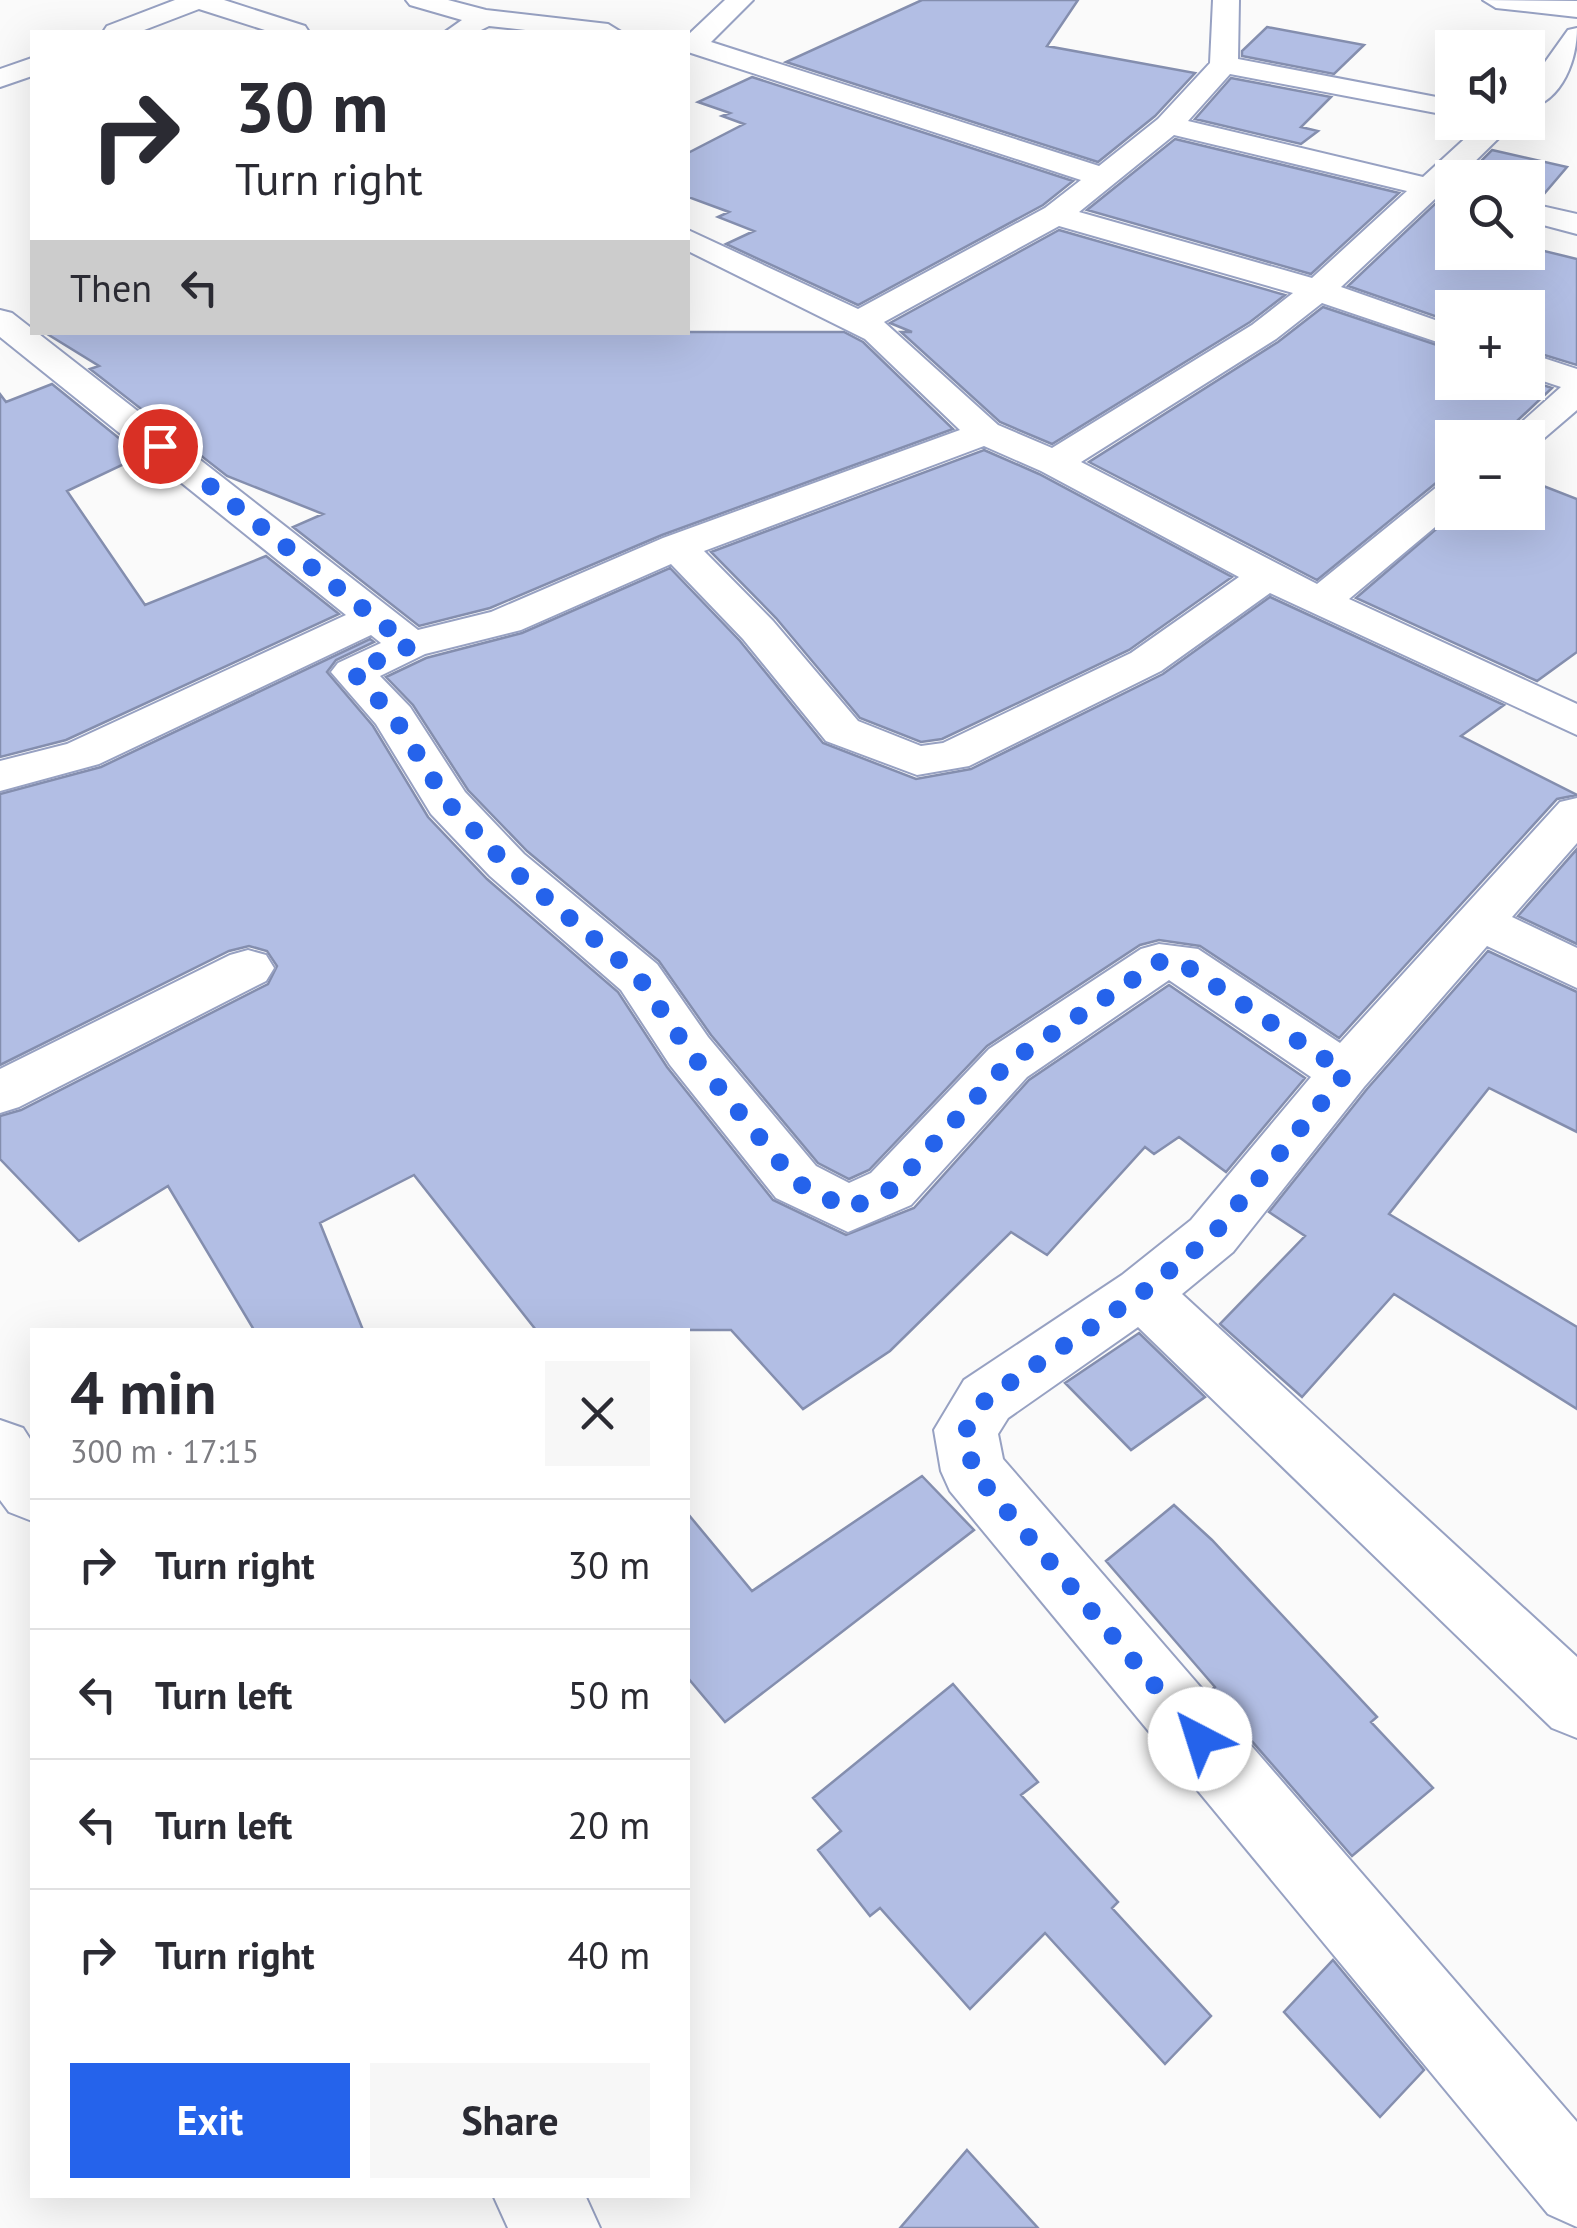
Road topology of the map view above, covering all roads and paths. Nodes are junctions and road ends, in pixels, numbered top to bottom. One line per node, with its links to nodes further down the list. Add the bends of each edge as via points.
1 (198, 0): 8 (street); 9 (street)
2 (418, 0): 7 (street)
3 (740, 0): 13 (street)
4 (1226, 0): 14 (street)
5 (1496, 0): 6 (street)
6 (1577, 9)
7 (485, 18): 10 (street); 11 (street)
8 (121, 30)
9 (290, 30)
10 (462, 30)
11 (590, 30)
12 (1577, 36): 15 (street)
13 (690, 43): 20 (street)
14 (1224, 64): 16 (street); 17 (street)
15 (1545, 85)
16 (1435, 105)
17 (1168, 125): 20 (street); 21 (street)
18 (1485, 140): 19 (street)
19 (1467, 160)
20 (1101, 176): 23 (street)
21 (1435, 189)
22 (1435, 195): 29 (street)
23 (1056, 214): 29 (street); 30 (street)
24 (1545, 216): 25 (street)
25 (1577, 224)
26 (690, 240): 27 (street)
27 (730, 262): 28 (street); 30 (street)
28 (690, 279)
29 (1318, 290): 31 (street); 38 (street, via 1264,332)
30 (858, 323): 37 (street, via 877,332)
31 (1435, 332)
32 (30, 335): 43 (street)
33 (1545, 370): 34 (street)
34 (1577, 382)
35 (1577, 392): 36 (street)
36 (1544, 420)
37 (985, 433): 38 (street); 40 (street)
38 (1054, 463): 41 (street)
39 (1435, 508): 42 (street)
40 (677, 546): 41 (street, via 842,731 917,761 953,756 1146,662); 43 (street, via 506,621)
41 (1267, 576): 42 (street)
42 (1320, 601): 44 (street)
43 (393, 632): 45 (street, via 316,642 83,754); 50 (street, via 353,672 394,717 448,803 507,865 638,976 689,1051 796,1182 848,1209 892,1189 1008,1063 1159,962 1180,962)
44 (1577, 721)
45 (0, 776)
46 (1577, 813): 47 (street)
47 (1480, 922): 49 (street); 50 (street)
48 (248, 968): 51 (street)
49 (1577, 970)
50 (1346, 1073): 52 (street, via 1212,1236)
51 (0, 1093)
52 (1143, 1292): 55 (street); 56 (street, via 986,1399 966,1430 973,1471)
53 (0, 1448): 54 (street)
54 (30, 1489)
55 (1577, 1704)
56 (1577, 2185)
57 (538, 2198): 58 (street)
58 (558, 2228)

